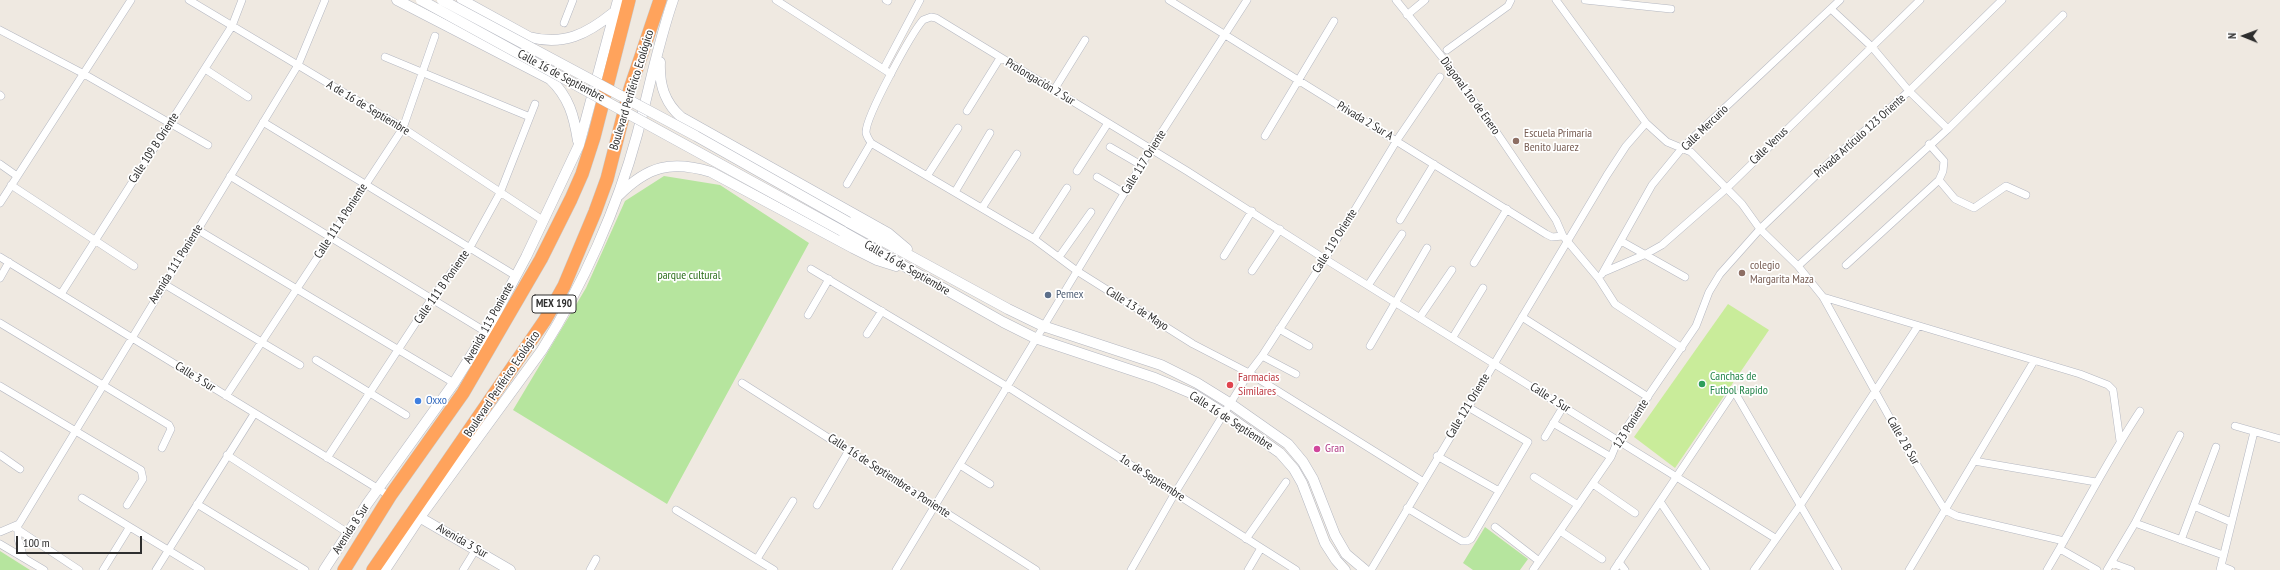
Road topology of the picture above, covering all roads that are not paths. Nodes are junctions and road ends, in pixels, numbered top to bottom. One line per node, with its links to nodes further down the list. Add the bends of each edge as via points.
1 (131, 0): 46 (street)
2 (189, 0): 33 (street, A de 16 de Septiembre)
3 (242, 0): 33 (street, Calle 109 B Oriente)
4 (325, 0): 43 (street, Avenida 111 Poniente)
5 (397, 0): 70 (main road, via 550,79 567,99)
6 (421, 0): 101 (main road, Calle 16 de Septiembre, bridge)
7 (442, 0): 101 (main road, Calle 16 de Septiembre, bridge, via 743,162)
8 (462, 0): 28 (main road, via 530,37 545,40 575,38)
9 (573, 0): 32 (street)
10 (618, 0): 28 (main road, Avenida 113 Poniente)
11 (628, 0): 216 (highway, Boulevard Periférico Ecológico / MEX 190, via 594,137 571,199 530,279 463,393)
12 (660, 0): 231 (highway, Boulevard Periférico Ecológico / MEX 190, via 630,89 598,206 564,286 545,320)
13 (673, 0): 39 (main road)
14 (776, 0): 44 (street)
15 (920, 0): 44 (street)
16 (1169, 0): 35 (street, Privada 2 Sur A)
17 (1247, 0): 35 (street, Calle 117 Oriente)
18 (1396, 0): 29 (street, Diagonal 1ro de Enero)
19 (1425, 0): 29 (street)
20 (1511, 0): 40 (street, via 1508,6)
21 (1556, 0): 60 (street, Calle 2 B Sur)
22 (1584, 0): 26 (street)
23 (1840, 0): 27 (street, Calle Mercurio)
24 (1920, 0): 38 (street, Calle Venus)
25 (2002, 0): 52 (street, Privada Artículo 123 Oriente)
26 (1671, 9)
27 (1831, 9): 38 (street); 72 (street, Calle Mercurio)
28 (613, 13): 70 (main road, Avenida 113 Poniente)
29 (1407, 14): 107 (street, Diagonal 1ro de Enero, via 1495,130 1556,220)
30 (2063, 15): 63 (street)
31 (1334, 21): 50 (street)
32 (564, 22)
33 (232, 26): 43 (street, A de 16 de Septiembre); 45 (street, Calle 109 B Oriente)
34 (0, 30): 46 (street)
35 (1225, 35): 50 (street, Privada 2 Sur A); 73 (street, Calle 117 Oriente)
36 (435, 36): 47 (street, Calle 111 A Poniente)
37 (1085, 40): 51 (street)
38 (1872, 46): 52 (street); 88 (street, Calle Venus)
39 (660, 48): 93 (main road); 121 (main road, via 662,88 668,103 681,117 888,233)
40 (1447, 50)
41 (385, 57): 47 (street)
42 (1000, 58): 48 (street, Prolongación 2 Sur, via 931,17 923,20 917,28); 51 (street, Prolongación 2 Sur); 55 (street)
43 (298, 65): 57 (street, Avenida 111 Poniente); 61 (street, A de 16 de Septiembre)
44 (884, 68): 48 (street)
45 (205, 69): 53 (street); 58 (street, Calle 109 B Oriente)
46 (84, 74): 58 (street); 79 (street)
47 (422, 74): 56 (street); 61 (street, Calle 111 A Poniente)
48 (891, 74): 67 (street, via 868,125 867,137)
49 (1440, 77): 66 (street, Calle 119 Oriente)
50 (1299, 80): 65 (street); 66 (street, Privada 2 Sur A)
51 (1054, 90): 59 (street, Prolongación 2 Sur)
52 (1909, 91): 63 (street); 103 (street, Privada Artículo 123 Oriente)
53 (248, 97)
54 (535, 104): 56 (street, Calle 111 B Poniente)
55 (967, 111)
56 (530, 117): 90 (street, Calle 111 B Poniente)
57 (263, 122): 80 (street, Avenida 111 Poniente); 84 (street)
58 (170, 123): 69 (street); 109 (street, Calle 109 B Oriente)
59 (1108, 123): 73 (street, Prolongación 2 Sur); 78 (street)
60 (1646, 123): 72 (street, Calle 2 B Sur, via 1667,142); 111 (street, Calle 121 Oriente, via 1626,146)
61 (403, 128): 84 (street, Calle 111 A Poniente); 90 (street, A de 16 de Septiembre)
62 (958, 128): 81 (street)
63 (1948, 128): 68 (street)
64 (990, 133): 89 (street)
65 (1265, 136)
66 (1397, 140): 76 (street, Privada 2 Sur A); 118 (street, Calle 119 Oriente)
67 (871, 143): 81 (street, Calle 13 de Mayo); 85 (street)
68 (1929, 144): 83 (street, via 1944,161); 124 (street)
69 (208, 145)
70 (579, 145): 100 (main road, Avenida 113 Poniente)
71 (1110, 147): 77 (street)
72 (1683, 147): 88 (street, Calle 2 B Sur); 110 (street, Calle Mercurio, via 1652,185)
73 (1151, 149): 77 (street, Calle 117 Oriente); 97 (street, Prolongación 2 Sur)
74 (1017, 154): 95 (street)
75 (0, 164): 79 (street)
76 (1434, 164): 96 (street, Privada 2 Sur A); 99 (street)
77 (1141, 166): 91 (street, Calle 117 Oriente)
78 (1077, 171)
79 (17, 176): 86 (street)
80 (230, 176): 104 (street, Avenida 111 Poniente); 106 (street)
81 (927, 176): 89 (street, Calle 13 de Mayo)
82 (1097, 177): 91 (street)
83 (1939, 180): 92 (street, via 1955,199 1974,208 2006,186); 122 (street)
84 (365, 183): 106 (street, Calle 111 A Poniente); 113 (street)
85 (847, 184)
86 (11, 185): 94 (street); 109 (street)
87 (1067, 188): 108 (street)
88 (1727, 188): 103 (street, Calle 2 B Sur); 114 (street, Calle Venus, via 1662,245)
89 (954, 192): 95 (street, Calle 13 de Mayo)
90 (500, 193): 100 (street, A de 16 de Septiembre); 113 (street, Calle 111 B Poniente)
91 (1124, 193): 128 (street, Calle 117 Oriente)
92 (2026, 195)
93 (618, 196): 129 (main road, via 631,183 660,167 691,166 710,172 877,260); 231 (main road, Boulevard Periférico Ecológico, via 578,284 542,350)
94 (0, 203)
95 (982, 208): 108 (street, Calle 13 de Mayo)
96 (1507, 209): 107 (street, Privada 2 Sur A, via 1552,237); 120 (street)
97 (1252, 211): 102 (street, Prolongación 2 Sur); 115 (street)
98 (1091, 212): 117 (street)
99 (1400, 220)
100 (544, 221): 132 (main road, Avenida 113 Poniente)
101 (845, 226): 121 (main road, Calle 16 de Septiembre); 129 (main road, Calle 16 de Septiembre)
102 (1280, 229): 118 (street, Prolongación 2 Sur); 126 (street)
103 (1760, 229): 124 (street, Calle 2 B Sur); 131 (street, Privada Artículo 123 Oriente)
104 (198, 230): 137 (street, Avenida 111 Poniente); 140 (street)
105 (1402, 234): 138 (street)
106 (331, 236): 140 (street, Calle 111 A Poniente); 143 (street)
107 (1563, 236): 111 (street, Diagonal 1ro de Enero)
108 (1034, 239): 117 (street, Calle 13 de Mayo)
109 (96, 240): 123 (street); 141 (street, Calle 109 B Oriente)
110 (1621, 240): 114 (street); 130 (street, Calle Mercurio)
111 (1567, 242): 136 (street, Diagonal 1ro de Enero); 148 (street, Calle 121 Oriente)
112 (1427, 248): 144 (street)
113 (469, 249): 132 (street); 143 (street, Calle 111 B Poniente)
114 (1646, 254): 130 (street, Calle Venus); 133 (street)
115 (1224, 256)
116 (0, 257): 119 (street, Calle 3 Sur)
117 (1059, 257): 128 (street, Calle 13 de Mayo)
118 (1325, 259): 138 (street, Calle 2 Sur); 152 (street, Calle 119 Oriente)
119 (9, 262): 134 (street); 141 (street, Calle 3 Sur)
120 (1474, 263)
121 (927, 264): 150 (main road, Calle 16 de Septiembre)
122 (1846, 265)
123 (134, 266)
124 (1798, 266): 142 (street, Calle 2 B Sur)
125 (811, 269): 135 (street, 1o. de Septiembre)
126 (1252, 270)
127 (1452, 270): 147 (street)
128 (1077, 271): 150 (street, Calle 117 Oriente); 168 (street, Calle 13 de Mayo, via 1193,344)
129 (916, 272): 157 (main road, Calle 16 de Septiembre)
130 (1604, 272): 136 (street, Calle Mercurio)
131 (1720, 274): 161 (street, 123 Poniente, via 1709,292 1701,317)
132 (516, 276): 153 (main road, Avenida 113 Poniente)
133 (1685, 277)
134 (0, 278)
135 (829, 279): 145 (street, 1o. de Septiembre); 146 (street)
136 (1599, 279): 161 (street, Diagonal 1ro de Enero, via 1615,304)
137 (164, 284): 155 (street, Avenida 111 Poniente); 158 (street)
138 (1369, 284): 144 (street, Calle 2 Sur)
139 (1483, 288): 156 (street)
140 (296, 289): 158 (street, Calle 111 A Poniente); 162 (street)
141 (61, 294): 155 (street, Calle 3 Sur)
142 (1823, 297): 151 (street); 176 (street, Calle 2 B Sur)
143 (432, 298): 153 (street); 162 (street, Calle 111 B Poniente)
144 (1396, 302): 147 (street, Calle 2 Sur); 160 (street)
145 (882, 311): 154 (street); 174 (street, 1o. de Septiembre)
146 (808, 315)
147 (1420, 317): 156 (street, Calle 2 Sur)
148 (1522, 317): 166 (street, Calle 121 Oriente); 178 (street)
149 (0, 323): 172 (street)
150 (1043, 326): 157 (street, Calle 117 Oriente); 179 (main road, Calle 16 de Septiembre, via 1161,365)
151 (1918, 326): 165 (street); 176 (street)
152 (1279, 329): 159 (street); 163 (street, Calle 119 Oriente)
153 (486, 332): 170 (main road, Avenida 113 Poniente)
154 (867, 334)
155 (131, 337): 172 (street, Avenida 111 Poniente); 177 (street, Calle 3 Sur)
156 (1453, 337): 166 (street, Calle 2 Sur)
157 (1035, 338): 174 (street, Calle 117 Oriente); 184 (main road, Calle 16 de Septiembre, via 1156,378 1192,394)
158 (261, 342): 167 (street); 177 (street, Calle 111 A Poniente)
159 (1309, 346)
160 (1370, 346)
161 (1682, 348): 178 (street, 123 Poniente)
162 (399, 351): 170 (street); 175 (street, Calle 111 B Poniente)
163 (1262, 356): 168 (street, Calle 119 Oriente); 169 (street)
164 (316, 360): 175 (street)
165 (2034, 361): 194 (street, via 2108,385 2113,390); 203 (street)
166 (1494, 363): 180 (street, Calle 121 Oriente); 181 (street, Calle 2 Sur)
167 (300, 365)
168 (1249, 373): 179 (street, Calle 119 Oriente); 208 (street, Calle 13 de Mayo)
169 (1296, 374)
170 (454, 383): 213 (main road, Avenida 113 Poniente)
171 (742, 383): 197 (street, Calle 16 de Septiembre a Poniente)
172 (102, 385): 188 (street, Avenida 111 Poniente); 196 (street, via 169,425 171,429)
173 (0, 386): 188 (street)
174 (1008, 387): 204 (street, Calle 117 Oriente); 215 (street, 1o. de Septiembre)
175 (370, 393): 185 (street); 202 (street, Calle 111 B Poniente)
176 (1875, 393): 221 (street); 229 (street, Calle 2 B Sur)
177 (226, 396): 183 (street, Calle 3 Sur)
178 (1648, 397): 193 (street, 123 Poniente)
179 (1231, 404): 184 (street, Calle 119 Oriente); 278 (main road, Calle 16 de Septiembre, via 1288,444 1303,462 1313,479 1334,535 1346,554)
180 (1468, 407): 200 (street, Calle 121 Oriente); 214 (street, via 1528,442)
181 (1563, 407): 186 (street); 193 (street, Calle 2 Sur)
182 (2140, 411): 194 (street)
183 (254, 414): 199 (street); 202 (street, Calle 3 Sur)
184 (1225, 414): 215 (street, Calle 119 Oriente); 277 (main road, Calle 16 de Septiembre, via 1280,453 1294,469 1325,542)
185 (406, 415)
186 (1553, 423): 191 (street); 201 (street)
187 (2235, 426): 189 (street)
188 (75, 430): 222 (street, via 144,474); 235 (street, Avenida 111 Poniente)
189 (2254, 432): 192 (street); 232 (street)
190 (2180, 435): 233 (street)
191 (1545, 437)
192 (2280, 439)
193 (1618, 440): 201 (street, 123 Poniente); 207 (street, Calle 2 Sur)
194 (2120, 441): 210 (street)
195 (2216, 447): 225 (street)
196 (162, 448)
197 (849, 450): 223 (street); 226 (street, Calle 16 de Septiembre a Poniente)
198 (0, 455): 205 (street)
199 (227, 455): 220 (street); 239 (street)
200 (1437, 456): 208 (street, Calle 121 Oriente); 214 (street)
201 (1611, 457): 212 (street, 123 Poniente)
202 (327, 458): 213 (street, Calle 3 Sur)
203 (1974, 460): 210 (street); 229 (street)
204 (960, 465): 211 (street); 226 (street, Calle 117 Oriente)
205 (20, 469)
206 (1534, 477): 224 (street)
207 (1677, 477): 219 (street); 221 (street, via 1734,391); 240 (street, Calle 2 Sur)
208 (1422, 481): 227 (street, Calle 121 Oriente)
209 (1286, 482): 241 (street)
210 (2096, 482): 243 (street)
211 (990, 484)
212 (1593, 484): 224 (street, 123 Poniente); 230 (street)
213 (378, 489): 216 (street, Calle 3 Sur); 239 (main road, Avenida 8 Sur)
214 (1499, 491): 227 (street, via 1471,539 1467,541 1462,541)
215 (1175, 493): 241 (street, 1o. de Septiembre); 274 (street, Calle 119 Oriente)
216 (390, 496): 265 (highway, Boulevard Periférico Ecológico / MEX 190)
217 (82, 498): 236 (street)
218 (792, 501): 253 (street)
219 (1661, 502): 255 (street); 283 (street)
220 (197, 504): 248 (street); 263 (street)
221 (1801, 504): 240 (street); 285 (street)
222 (127, 505)
223 (817, 505)
224 (1578, 505): 237 (street, 123 Poniente)
225 (2194, 506): 232 (street); 242 (street)
226 (935, 507): 272 (street, Calle 117 Oriente); 273 (street, Calle 16 de Septiembre a Poniente)
227 (1407, 508): 279 (street, Calle 121 Oriente)
228 (676, 510): 253 (street)
229 (1945, 510): 243 (street, via 1957,516); 286 (street)
230 (1635, 512)
231 (416, 515): 246 (main road, Avenida 3 Sur); 266 (highway, Boulevard Periférico Ecológico / MEX 190); 267 (main road, Boulevard Periférico Ecológico)
232 (2231, 522): 249 (street)
233 (2136, 523): 242 (street); 256 (street)
234 (1495, 526): 254 (street)
235 (17, 527): 238 (street); 250 (street); 259 (street)
236 (129, 528): 248 (street); 260 (street)
237 (1560, 531): 252 (street); 254 (street, 123 Poniente)
238 (0, 532)
239 (348, 533): 264 (main road, Avenida 8 Sur)
240 (1775, 538): 284 (street)
241 (1246, 539): 245 (street, 1o. de Septiembre)
242 (2181, 540): 249 (street)
243 (2064, 541): 247 (street)
244 (0, 544): 250 (street)
245 (1261, 548): 275 (street); 276 (street, 1o. de Septiembre)
246 (476, 549): 268 (street); 269 (main road, Avenida 3 Sur)
247 (2060, 549): 287 (street); 288 (street)
248 (168, 551): 261 (street); 262 (street)
249 (2223, 555): 257 (street)
250 (24, 558): 258 (street)
251 (596, 559): 270 (street)
252 (1602, 559)
253 (757, 560): 271 (street)
254 (1539, 561): 280 (street, 123 Poniente)
255 (1619, 562): 281 (street); 282 (street)
256 (2112, 563): 289 (street); 290 (street)
257 (2220, 568): 291 (street)
258 (44, 570)
259 (79, 570)
260 (103, 570)
261 (156, 570)
262 (201, 570)
263 (304, 570)
264 (324, 570)
265 (344, 570)
266 (373, 570)
267 (385, 570)
268 (464, 570)
269 (510, 570)
270 (590, 570)
271 (774, 570)
272 (896, 570)
273 (1036, 570)
274 (1131, 570)
275 (1248, 570)
276 (1296, 570)
277 (1345, 570)
278 (1365, 570)
279 (1371, 570)
280 (1533, 570)
281 (1614, 570)
282 (1626, 570)
283 (1706, 570)
284 (1754, 570)
285 (1838, 570)
286 (1909, 570)
287 (2047, 570)
288 (2097, 570)
289 (2107, 570)
290 (2131, 570)
291 (2231, 570)

